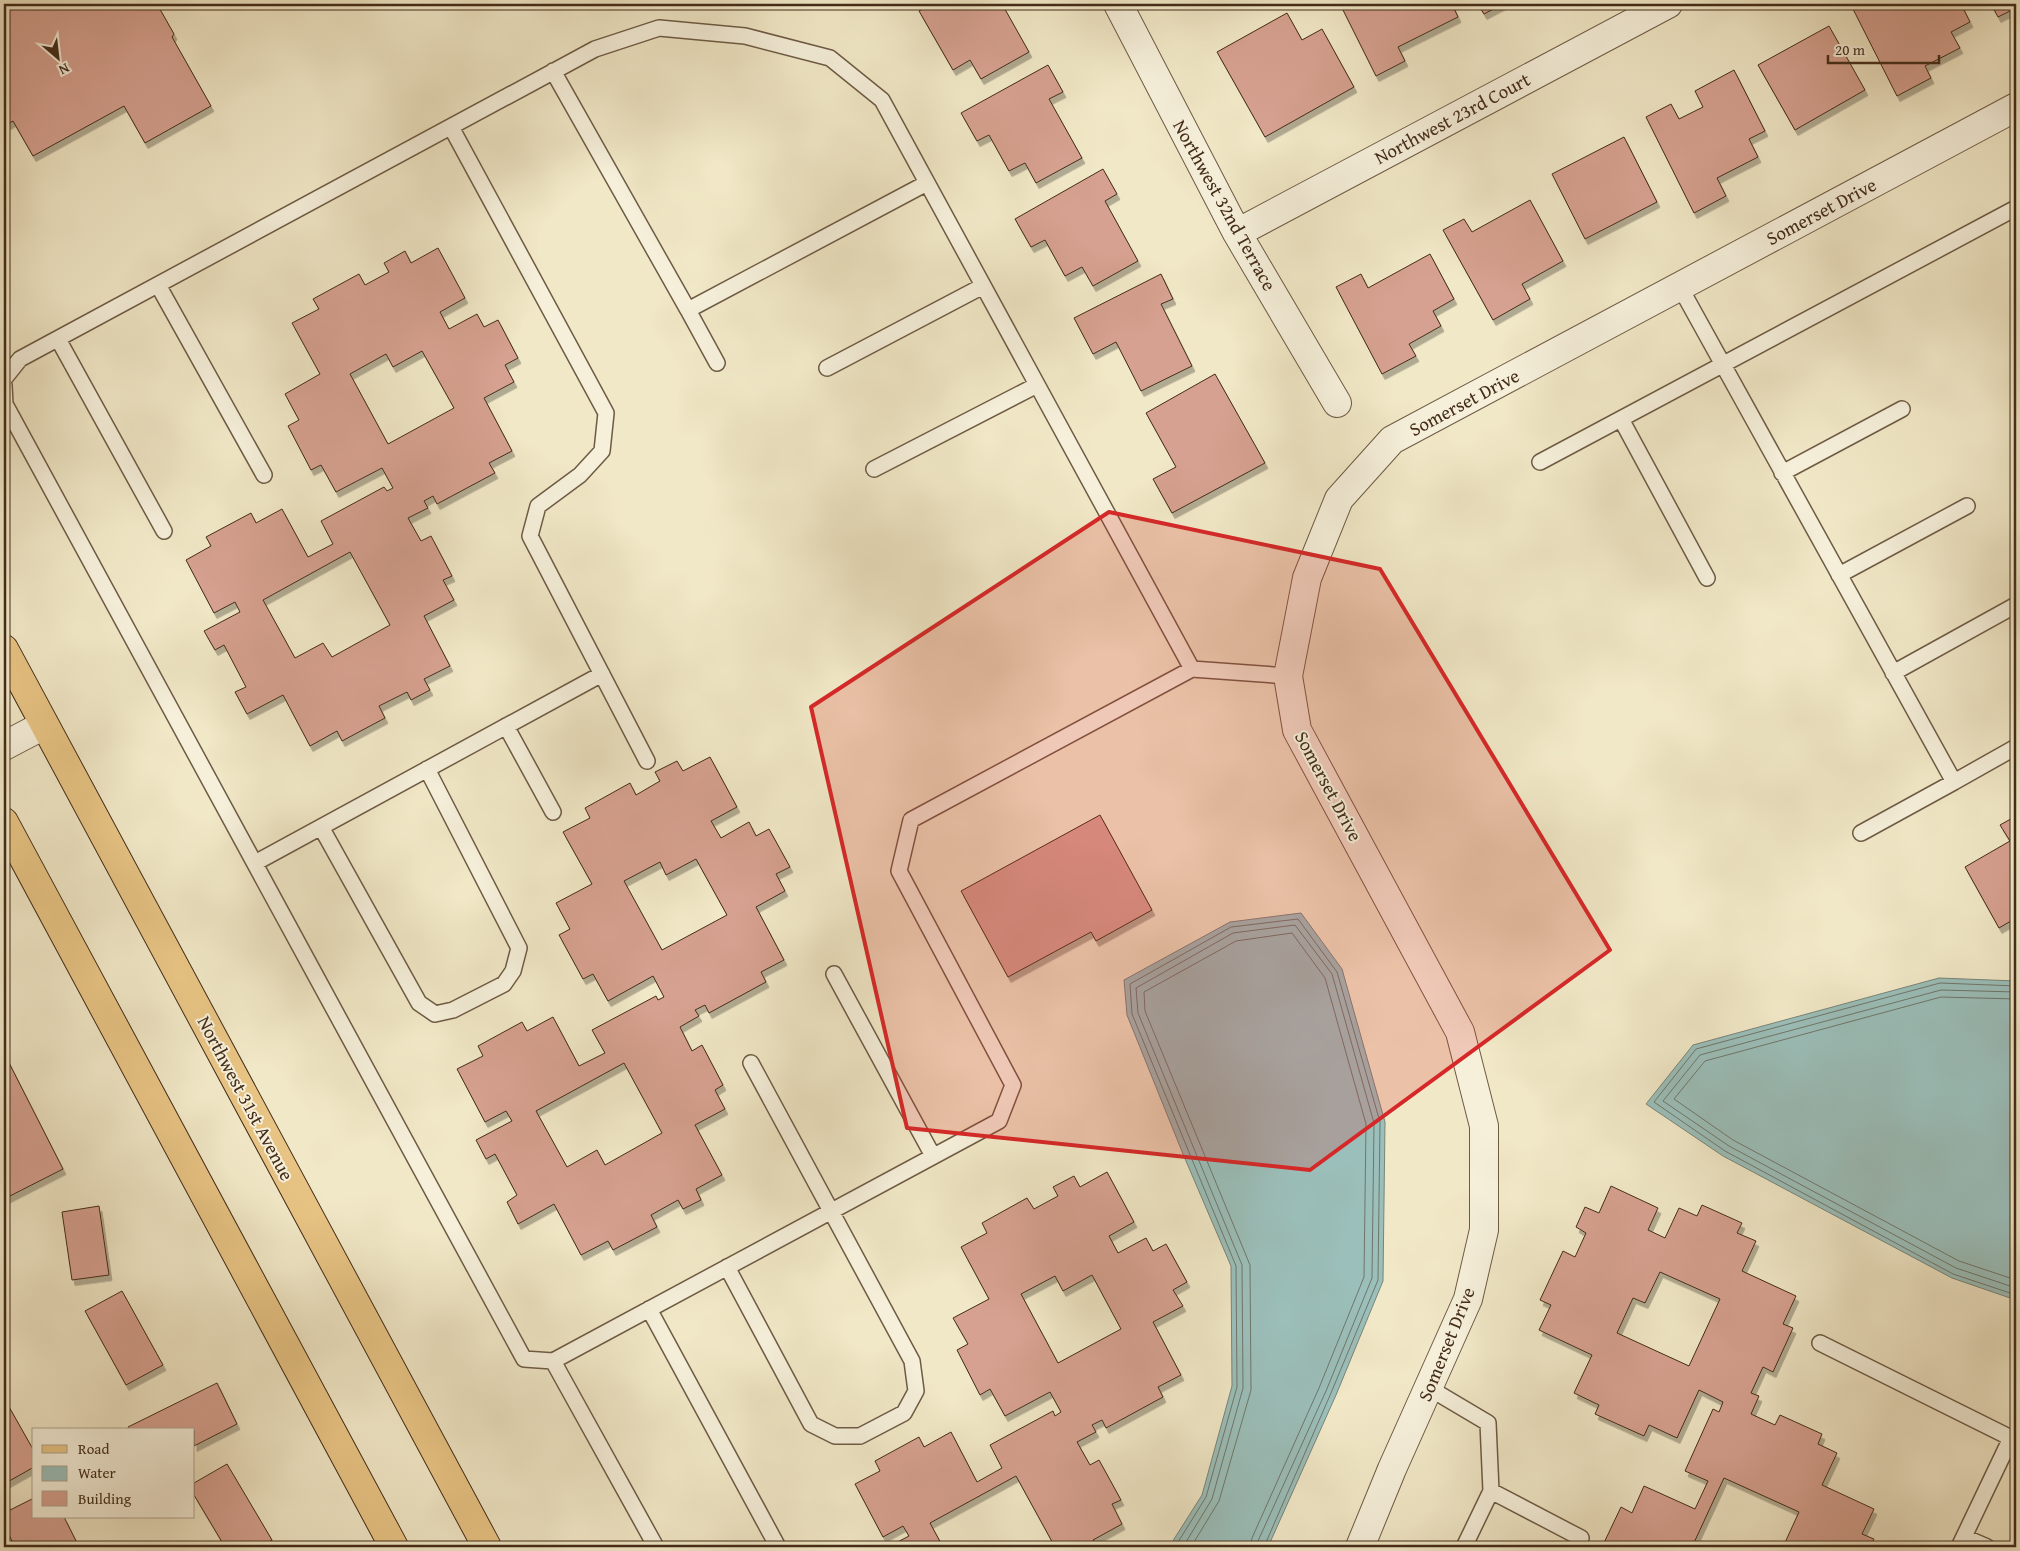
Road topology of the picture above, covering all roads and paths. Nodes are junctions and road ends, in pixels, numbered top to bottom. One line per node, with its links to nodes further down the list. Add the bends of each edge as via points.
1 (1118, 4): 8 (street, Northwest 32nd Terrace)
2 (1668, 4): 8 (street, Northwest 23rd Court)
3 (553, 71): 5 (lane); 6 (lane, via 595,49 659,28 745,36 830,58 882,100); 12 (lane)
4 (2016, 107): 11 (street, Somerset Drive)
5 (451, 127): 9 (lane); 35 (lane, via 606,413 602,451 580,475 538,506 530,536)
6 (927, 183): 10 (lane); 12 (lane)
7 (2016, 208): 15 (lane)
8 (1237, 232): 20 (street, Northwest 32nd Terrace)
9 (158, 285): 13 (lane); 26 (lane)
10 (983, 286): 16 (lane); 19 (lane)
11 (1680, 287): 15 (lane); 36 (street, Somerset Drive, via 1392,440 1339,499 1307,578)
12 (688, 310): 14 (lane)
13 (58, 340): 17 (lane, via 20,359); 28 (lane)
14 (717, 363)
15 (1722, 365): 22 (lane); 25 (lane)
16 (827, 368)
17 (4, 379)
18 (4, 385): 48 (lane, via 5,404)
19 (1037, 385): 24 (lane); 33 (lane)
20 (1337, 403)
21 (1902, 409): 25 (lane)
22 (1621, 419): 23 (lane); 30 (lane)
23 (1540, 462)
24 (874, 469)
25 (1782, 472): 29 (lane)
26 (264, 475)
27 (1967, 506): 29 (lane)
28 (164, 531)
29 (1839, 575): 34 (lane)
30 (1707, 578)
31 (2016, 604): 34 (lane)
32 (4, 649): 37 (main road, Northwest 31st Avenue)
33 (1192, 669): 36 (lane); 51 (lane, via 911,820 899,871 1013,1085 999,1121)
34 (1893, 673): 43 (lane)
35 (602, 674): 38 (lane); 41 (lane)
36 (1288, 676): 57 (street, Somerset Drive, via 1297,730 1460,1032 1484,1126 1484,1230 1468,1300)
37 (44, 725): 39 (street); 63 (main road, Northwest 31st Avenue)
38 (506, 726): 42 (lane); 44 (lane)
39 (4, 746)
40 (2016, 747): 43 (lane)
41 (647, 760)
42 (427, 769): 46 (lane); 46 (lane, via 519,948 513,971 504,984 453,1010 435,1014 419,1003)
43 (1954, 782): 47 (lane)
44 (553, 812)
45 (4, 822): 62 (main road)
46 (321, 827): 48 (lane)
47 (1861, 833)
48 (255, 863): 56 (lane, via 524,1359)
49 (834, 974): 51 (lane)
50 (751, 1063): 52 (lane)
51 (933, 1156): 52 (lane)
52 (830, 1211): 53 (lane); 53 (lane, via 912,1361 916,1391 904,1413 860,1436 835,1436 811,1424)
53 (727, 1267): 54 (lane)
54 (649, 1309): 56 (lane); 65 (lane)
55 (1820, 1342): 58 (lane)
56 (553, 1361): 64 (lane)
57 (1429, 1388): 59 (lane, via 1488,1423); 66 (street, Somerset Drive)
58 (2014, 1439): 61 (lane)
59 (1491, 1491): 60 (lane); 67 (lane)
60 (1580, 1538)
61 (1962, 1542): 68 (lane)
62 (394, 1547)
63 (487, 1547)
64 (656, 1547)
65 (778, 1547)
66 (1360, 1547)
67 (1464, 1547)
68 (1987, 1547)

